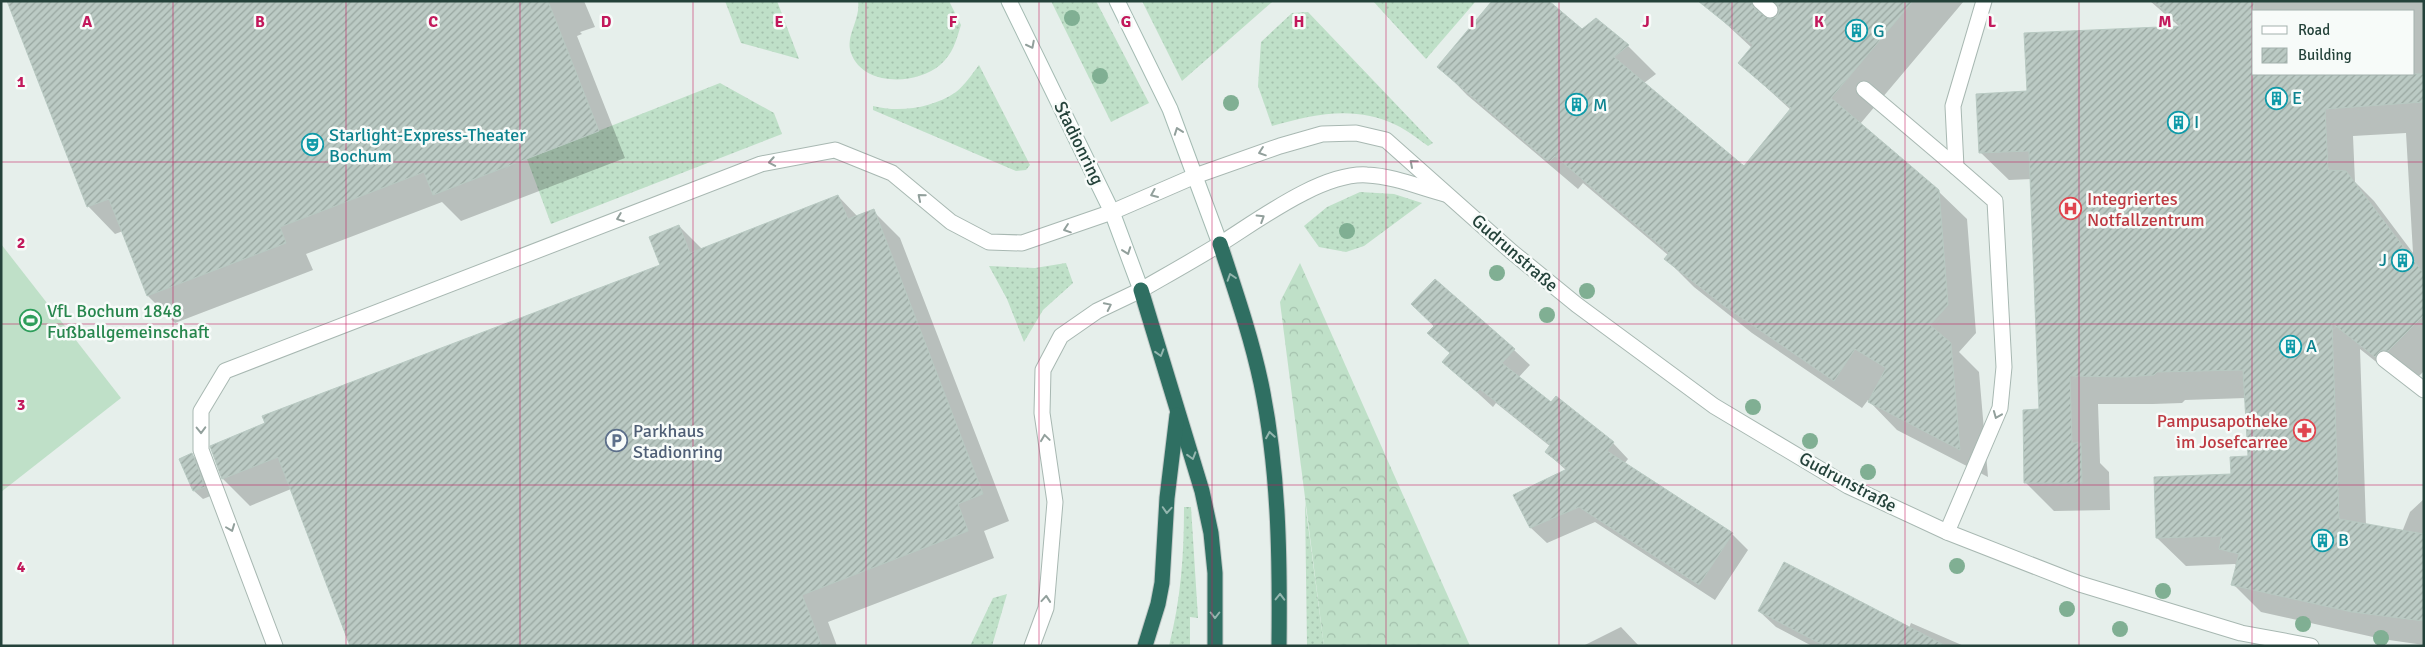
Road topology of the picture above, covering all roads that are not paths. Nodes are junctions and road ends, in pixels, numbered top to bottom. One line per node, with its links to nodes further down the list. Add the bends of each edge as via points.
1 (1009, 1): 8 (street, Stadionring, one-way to 8)
2 (1117, 1): 6 (street, one-way to 2, via 1170,109)
3 (1984, 1): 5 (street, via 1953,106)
4 (1864, 89): 5 (street)
5 (1956, 167): 14 (street, one-way to 14, via 1995,201 2004,367 2000,408)
6 (1195, 176): 7 (street, Gudrunstraße, one-way to 6, via 1386,140 1356,133 1314,136); 8 (street, Gudrunstraße, one-way to 8); 9 (street)
7 (1449, 195): 9 (street, Gudrunstraße, one-way to 7, via 1282,205 1336,179 1366,175); 14 (street, Gudrunstraße, via 1577,305 1714,406 1848,486)
8 (1112, 212): 10 (street, Stadionring, one-way to 10); 15 (street, Gudrunstraße, one-way to 15, via 1022,243 989,242 950,222 892,173 835,150 760,164 225,371 200,411 201,450)
9 (1220, 244): 10 (street, Gudrunstraße); 19 (highway, one-way to 9, via 1280,566 1270,438 1261,383)
10 (1141, 290): 13 (highway, one-way to 13); 16 (street, Gudrunstraße, one-way to 10, via 1046,608 1054,502 1042,413 1043,370 1061,336 1097,311)
11 (2384, 359): 12 (street)
12 (2424, 390)
13 (1177, 409): 17 (highway, one-way to 17, via 1162,583); 18 (highway, one-way to 18, via 1211,533 1215,573)
14 (1947, 532): 20 (street, Gudrunstraße, via 2080,584 2241,633)
15 (275, 646)
16 (1032, 646)
17 (1144, 646)
18 (1215, 646)
19 (1279, 646)
20 (2311, 646)

